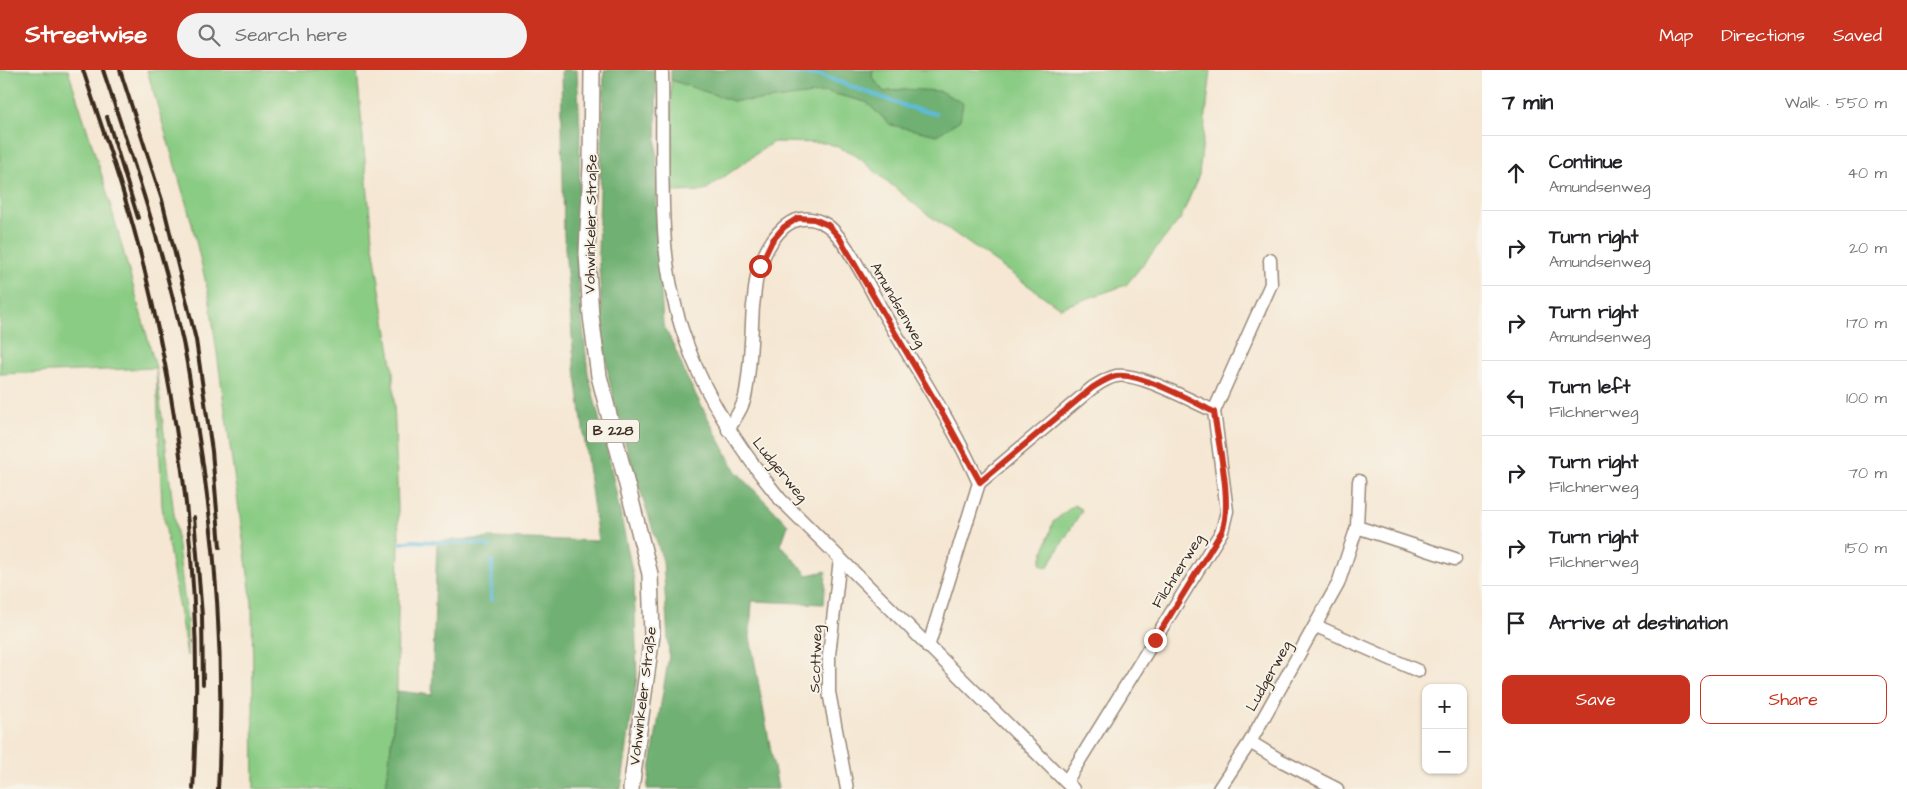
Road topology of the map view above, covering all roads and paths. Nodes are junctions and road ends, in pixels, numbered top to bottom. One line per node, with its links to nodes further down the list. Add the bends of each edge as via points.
1 (592, 70): 16 (main road, Vohwinkeler Straße / B 228, via 587,253 591,316 599,376 650,574 652,635)
2 (662, 70): 5 (street, Ludgerweg, via 664,230 671,285 685,340 702,383)
3 (1270, 260): 4 (street, via 1271,284)
4 (1214, 412): 7 (street, via 1145,381 1124,376 1111,377 1092,388); 15 (street, Filchnerweg, via 1227,511 1222,531)
5 (728, 430): 7 (street, Amundsenweg, via 745,399 755,285 760,266 772,241 784,227 798,218 814,219 828,225 839,237); 9 (street, Ludgerweg, via 780,499)
6 (1359, 481): 8 (street, Ludgerweg)
7 (980, 482): 12 (street)
8 (1357, 527): 10 (street); 11 (street, Ludgerweg, via 1338,584)
9 (840, 559): 12 (street, Ludgerweg); 17 (street, Scottweg, via 829,655 829,692)
10 (1455, 559)
11 (1316, 626): 13 (street); 14 (street, Ludgerweg)
12 (928, 648): 15 (street, Ludgerweg)
13 (1418, 671)
14 (1250, 742): 18 (street, Ludgerweg); 19 (street)
15 (1070, 786)
16 (631, 789)
17 (847, 789)
18 (1218, 789)
19 (1337, 789)

